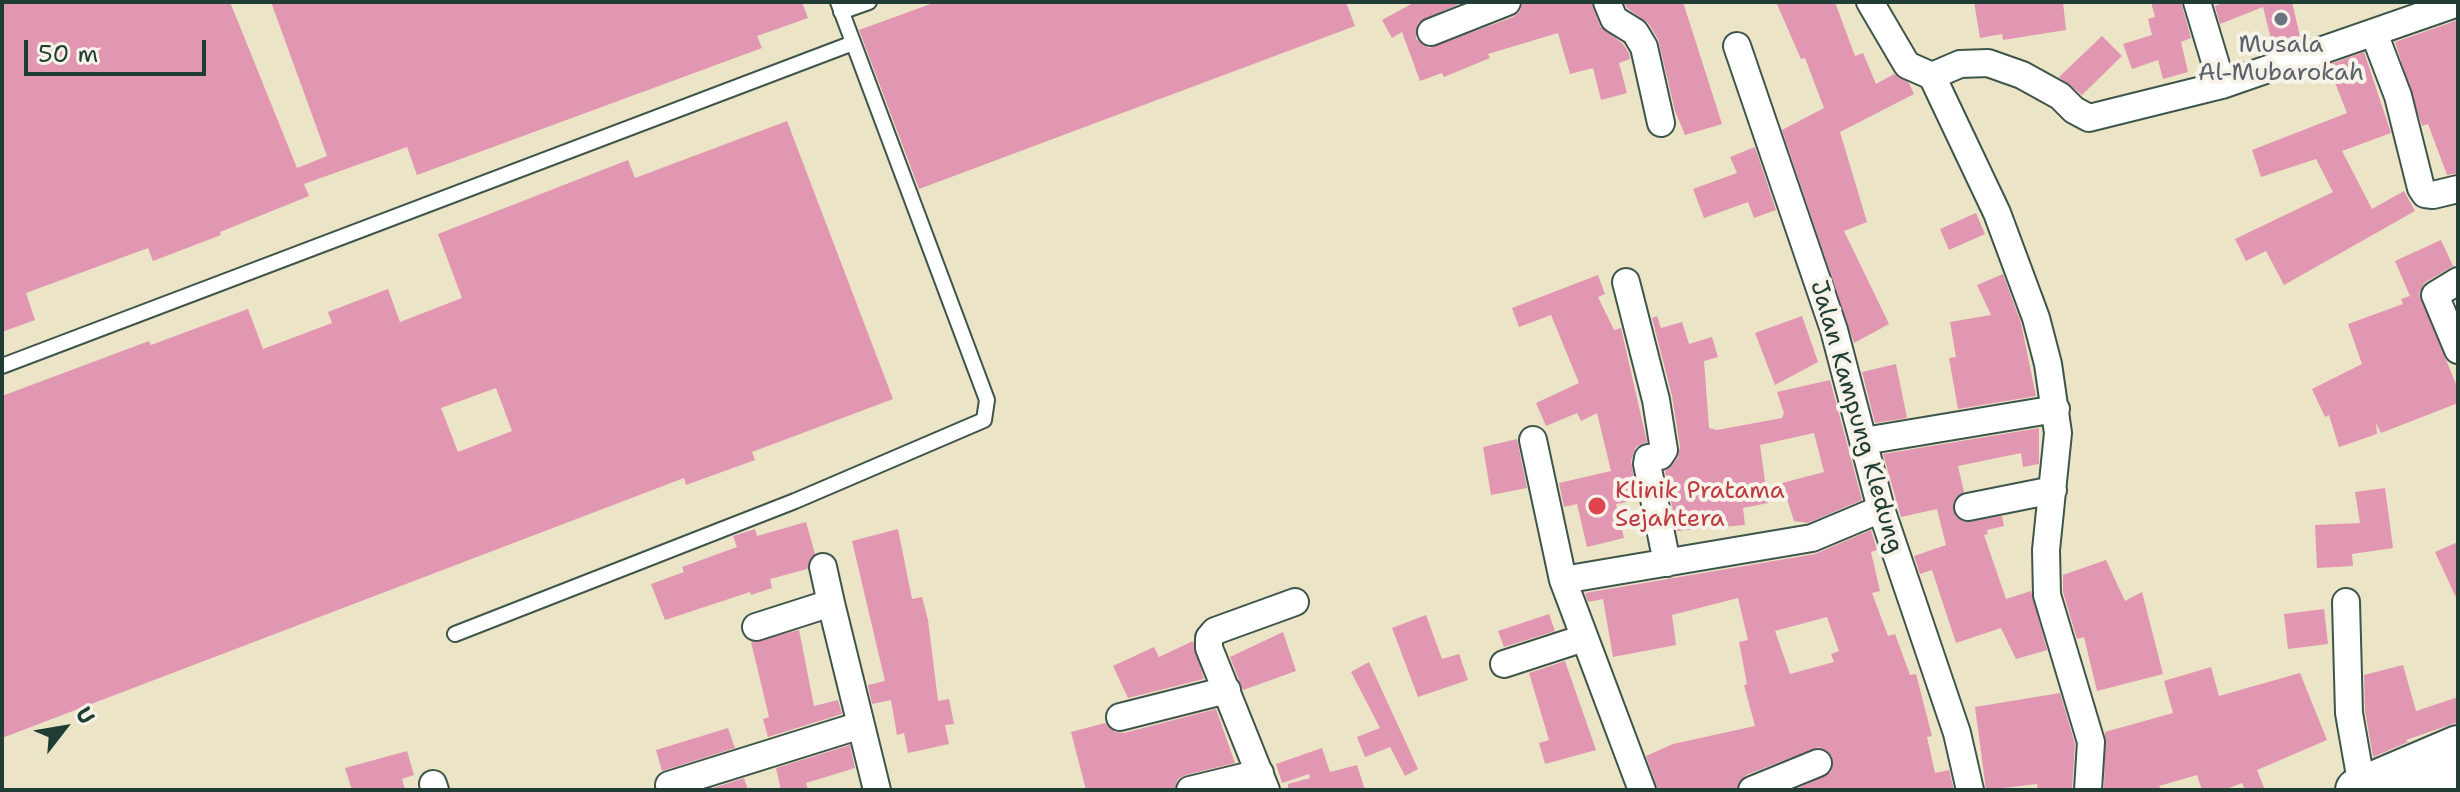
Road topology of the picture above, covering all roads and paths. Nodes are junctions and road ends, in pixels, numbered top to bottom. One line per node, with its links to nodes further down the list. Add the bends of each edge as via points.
1 (869, 2): 7 (lane)
2 (1507, 2): 8 (street)
3 (1607, 2): 14 (street, via 1614,19 1635,32 1644,47)
4 (1870, 2): 12 (street, via 1907,65)
5 (2197, 2): 13 (street)
6 (2458, 3): 9 (street)
7 (840, 7): 10 (lane)
8 (1431, 32)
9 (2374, 33): 13 (street); 15 (street, via 2398,96 2421,188 2433,195)
10 (853, 43): 19 (lane); 33 (lane, via 987,400 984,420 795,501)
11 (1737, 46): 22 (street, Jalan Kampung Kledung, via 1834,330)
12 (1932, 76): 13 (street, via 1960,64 1988,63 2022,75 2089,118); 20 (street, via 1997,213 2025,287)
13 (2222, 85)
14 (1661, 123)
15 (2458, 189)
16 (2458, 281): 18 (street, via 2435,295)
17 (1626, 282): 26 (street, via 1664,450 1647,464)
18 (2458, 350)
19 (2, 366)
20 (2056, 409): 22 (street); 23 (street)
21 (1533, 440): 28 (street)
22 (1864, 441): 25 (street, Jalan Kampung Kledung)
23 (2053, 490): 24 (street); 50 (street, via 2047,595 2091,742)
24 (1968, 507)
25 (1881, 509): 26 (street, via 1812,538); 49 (street, Jalan Kampung Kledung, via 1957,733)
26 (1667, 563): 28 (street)
27 (823, 567): 31 (street)
28 (1563, 580): 34 (street)
29 (1295, 602): 36 (street, via 1215,631 1209,638)
30 (2346, 602): 45 (street, via 2349,713)
31 (831, 603): 32 (street); 38 (street)
32 (756, 627)
33 (455, 634)
34 (1584, 638): 35 (street); 47 (street)
35 (1504, 664)
36 (1227, 690): 37 (street); 42 (street)
37 (1120, 717)
38 (861, 725): 43 (street); 44 (street)
39 (2458, 747): 45 (main road)
40 (1818, 763): 48 (street)
41 (2458, 771): 51 (main road)
42 (1263, 781): 46 (street)
43 (669, 785)
44 (869, 788)
45 (2359, 789)
46 (1190, 790)
47 (1642, 790)
48 (1752, 790)
49 (1970, 790)
50 (2088, 790)
51 (2416, 790)

